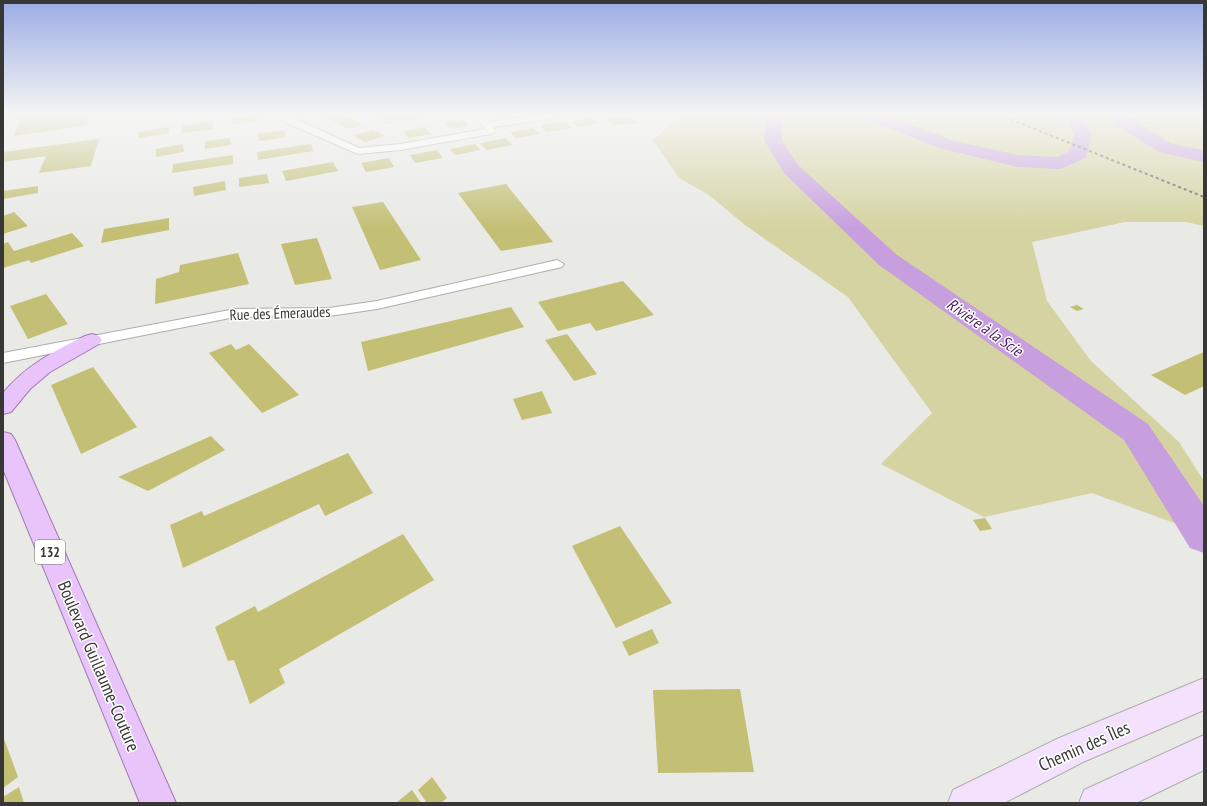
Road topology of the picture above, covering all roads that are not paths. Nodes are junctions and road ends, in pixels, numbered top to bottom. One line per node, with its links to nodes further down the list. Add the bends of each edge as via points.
1 (557, 264): 2 (street, Rue des Émeraudes, via 377,305 329,312 235,313)
2 (92, 340): 3 (street, Rue des Émeraudes); 4 (main road, via 36,370 18,387)
3 (3, 358)
4 (3, 407)
5 (3, 440): 8 (main road, Boulevard Guillaume-Couture / 132)
6 (1204, 694): 9 (main road, Chemin des Îles, via 1071,750)
7 (1204, 752): 10 (main road)
8 (158, 803)
9 (966, 803)
10 (1096, 803)

